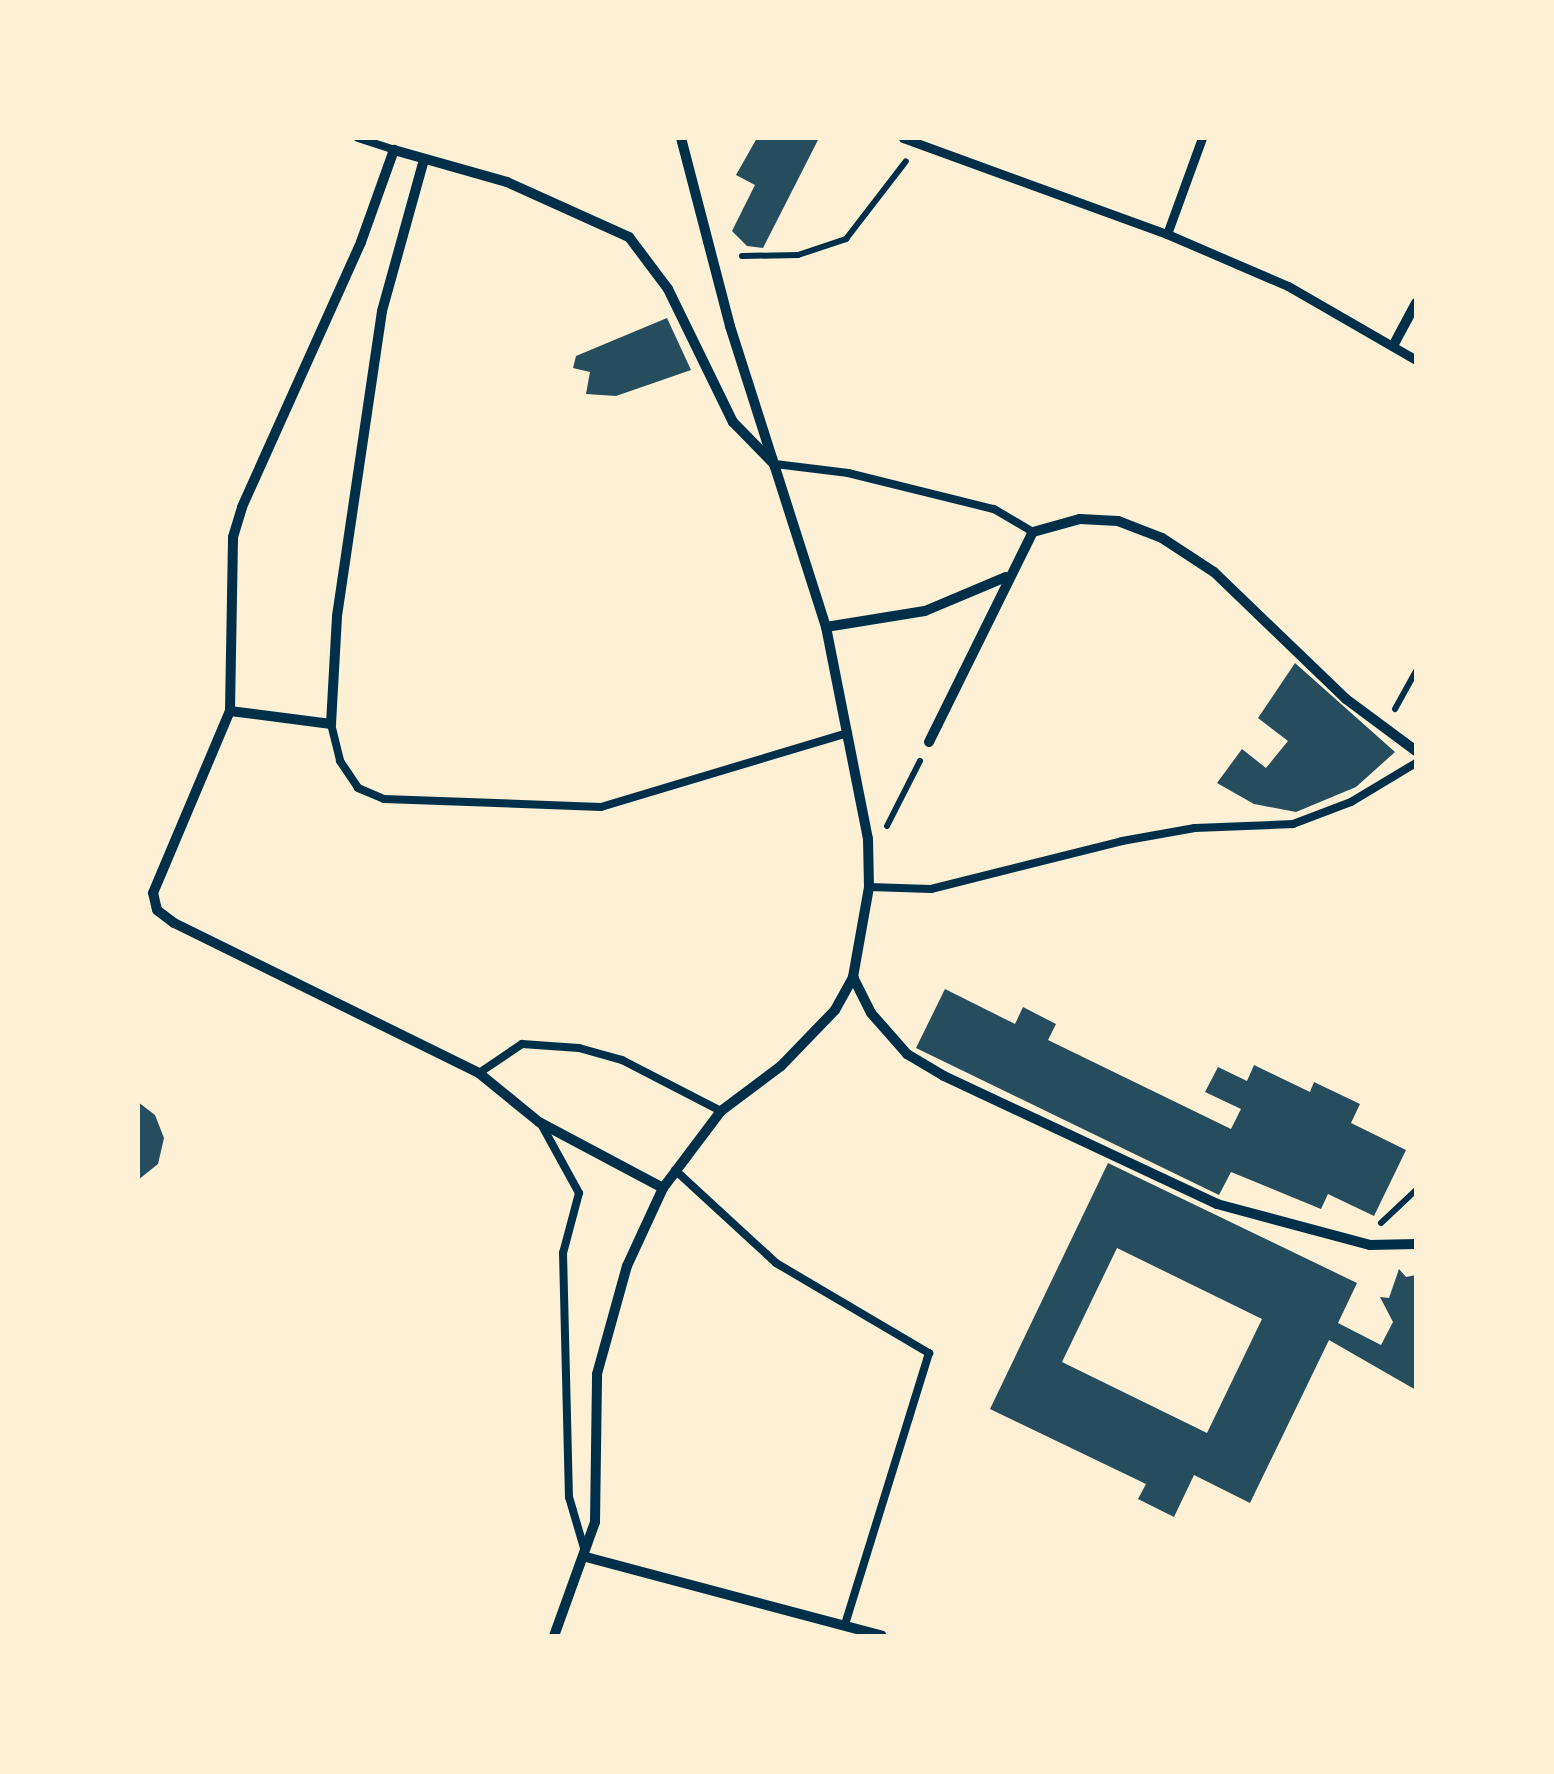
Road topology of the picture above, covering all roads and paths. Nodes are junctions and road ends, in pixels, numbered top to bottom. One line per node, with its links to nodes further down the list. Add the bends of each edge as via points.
1 (358, 138): 6 (lane)
2 (681, 138): 14 (street)
3 (903, 138): 5 (street)
4 (1202, 138): 9 (street)
5 (927, 142): 9 (street)
6 (394, 150): 7 (street); 19 (street, via 233,537)
7 (424, 160): 14 (street, via 543,196 629,237 668,289 734,422); 20 (street, via 382,311 336,616)
8 (900, 171): 10 (path, via 846,239 798,255)
9 (1166, 234): 12 (street, via 1288,286)
10 (742, 256)
11 (1416, 303): 12 (street)
12 (1393, 346): 13 (street)
13 (1416, 360)
14 (774, 464): 15 (lane, via 848,473 994,509); 17 (street)
15 (1033, 532): 16 (street); 21 (street, via 1080,519 1118,521 1162,538 1261,611)
16 (1007, 576): 17 (street, via 925,611); 23 (street)
17 (826, 627): 22 (street)
18 (1416, 671): 21 (path)
19 (230, 711): 20 (street); 29 (street, via 162,860 153,893 156,910 308,993)
20 (331, 724): 22 (lane, via 340,761 358,788 384,799 601,807)
21 (1384, 729): 24 (street)
22 (848, 733): 26 (street)
23 (929, 742): 26 (path, via 887,827)
24 (1416, 750)
25 (1416, 763): 27 (lane, via 1351,802 1293,824 1195,828 1122,841 931,889)
26 (868, 839): 27 (street)
27 (868, 887): 28 (street)
28 (853, 978): 30 (street, via 813,1035); 36 (street, via 871,1013 907,1054 944,1076 1217,1204 1370,1245)
29 (479, 1073): 30 (lane, via 522,1044 578,1048 622,1060); 31 (street)
30 (721, 1111): 32 (street)
31 (539, 1122): 33 (street); 37 (lane, via 578,1193 563,1252 569,1498)
32 (675, 1170): 33 (street); 38 (lane, via 776,1262 930,1352)
33 (664, 1188): 37 (street, via 627,1266 596,1374 595,1522)
34 (1416, 1190): 35 (path)
35 (1373, 1230)
36 (1416, 1244)
37 (586, 1557): 38 (street); 39 (street)
38 (846, 1625): 40 (street)
39 (554, 1636)
40 (882, 1636)

